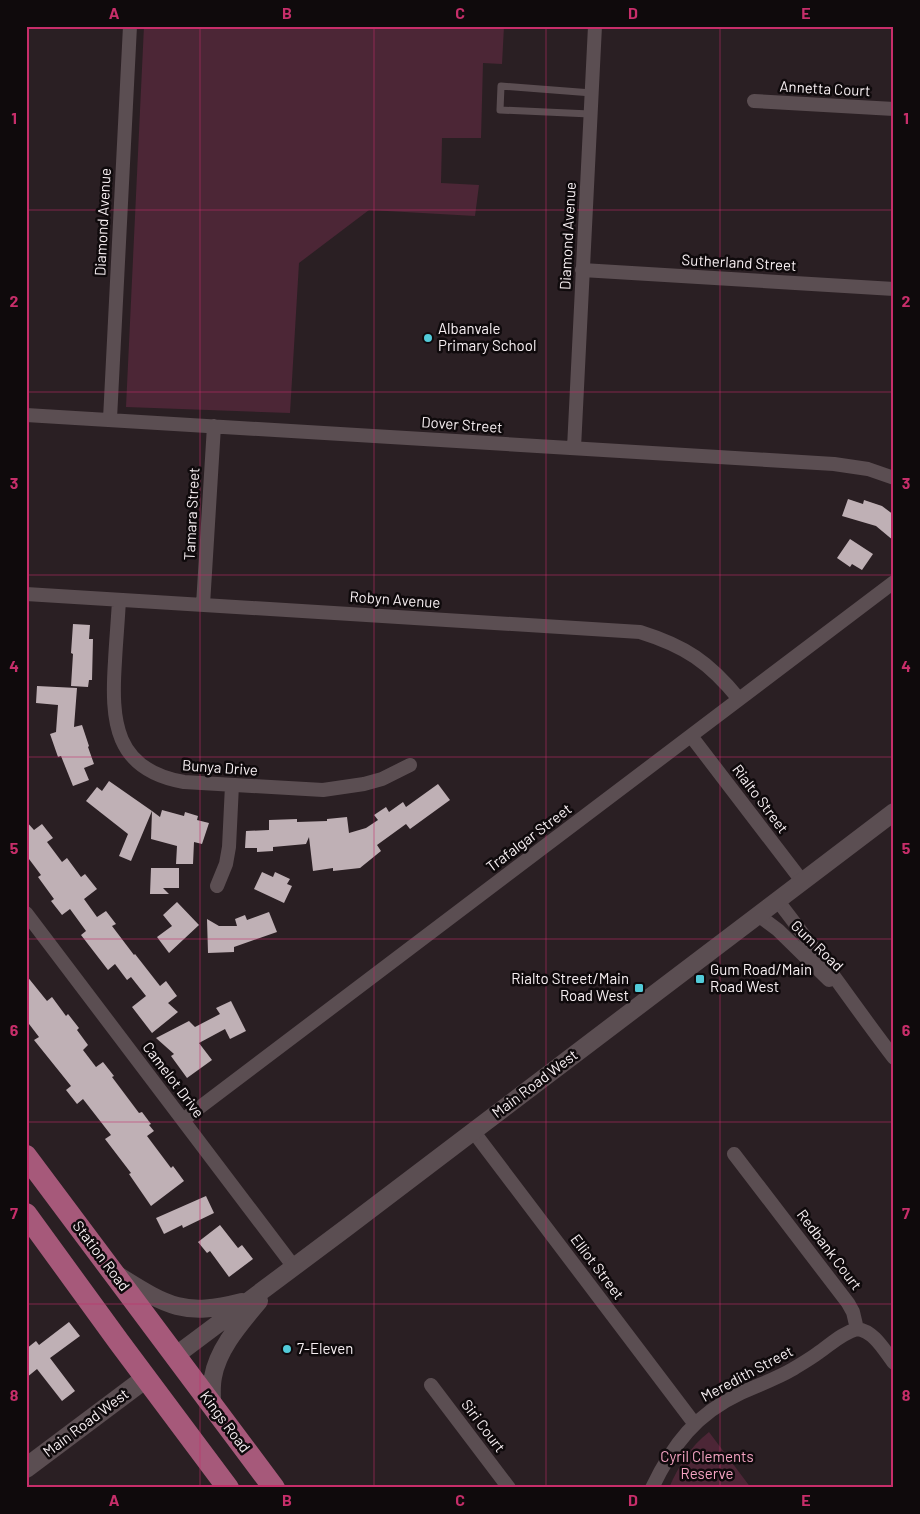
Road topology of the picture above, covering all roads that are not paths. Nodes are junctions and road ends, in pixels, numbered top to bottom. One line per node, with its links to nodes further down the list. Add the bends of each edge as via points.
1 (130, 26): 10 (street, Diamond Avenue)
2 (595, 26): 3 (street, Diamond Avenue)
3 (592, 93): 6 (street, Diamond Avenue); 6 (lane, via 501,86 500,110)
4 (754, 101): 5 (street, Annetta Court)
5 (894, 109)
6 (590, 114): 7 (street, Diamond Avenue)
7 (582, 270): 8 (street, Sutherland Street); 12 (street, Diamond Avenue)
8 (894, 289)
9 (26, 414): 10 (street, Dover Street)
10 (110, 420): 11 (street, Dover Street)
11 (214, 426): 12 (street, Dover Street); 17 (street, Tamara Street)
12 (574, 448): 13 (street, Dover Street, via 834,464 868,469)
13 (894, 478)
14 (894, 582): 18 (street, Trafalgar Street)
15 (26, 594): 16 (street, Robyn Avenue)
16 (119, 600): 17 (street, Robyn Avenue); 21 (street, Bunya Drive, via 114,710 121,740 140,763 167,779)
17 (203, 604): 18 (street, Robyn Avenue, via 640,632 675,644 693,655 710,667)
18 (738, 700): 19 (street, Trafalgar Street)
19 (692, 736): 23 (street, Rialto Street); 30 (street, Trafalgar Street)
20 (410, 765): 21 (street, Bunya Drive, via 382,779 344,788 323,790)
21 (232, 785): 24 (street, via 230,847)
22 (894, 812): 23 (street, Main Road West)
23 (802, 882): 25 (street, Main Road West)
24 (217, 886)
25 (777, 900): 27 (street, Main Road West); 28 (street, Gum Road)
26 (26, 913): 30 (street, Camelot Drive)
27 (758, 916): 28 (street, Gum Road, via 778,930); 31 (street, Main Road West)
28 (851, 1002): 29 (street, Gum Road)
29 (894, 1058)
30 (183, 1120): 35 (street, Camelot Drive)
31 (473, 1131): 35 (street, Main Road West); 45 (street, Elliot Street)
32 (734, 1154): 39 (street, Redbank Court, via 848,1303)
33 (26, 1156): 36 (main road, Station Road)
34 (26, 1214): 42 (main road)
35 (294, 1267): 37 (street, Main Road West)
36 (112, 1271): 38 (street, via 164,1303 181,1308 212,1308); 40 (main road, Station Road)
37 (277, 1280): 38 (street, Main Road West); 44 (street, via 244,1319 222,1352 213,1376)
38 (249, 1300): 40 (street, Main Road West)
39 (857, 1329): 41 (street, via 873,1336); 45 (street, Meredith Street, via 842,1335 791,1370 722,1403)
40 (175, 1356): 42 (main road); 44 (main road, Kings Road)
41 (894, 1363)
42 (146, 1378): 46 (main road, Main Road West); 47 (main road)
43 (431, 1385): 49 (street, Siri Court)
44 (212, 1404): 48 (main road, Kings Road)
45 (694, 1423): 50 (street, Meredith Street, via 670,1455)
46 (26, 1468)
47 (228, 1488)
48 (274, 1488)
49 (509, 1488)
50 (652, 1488)

